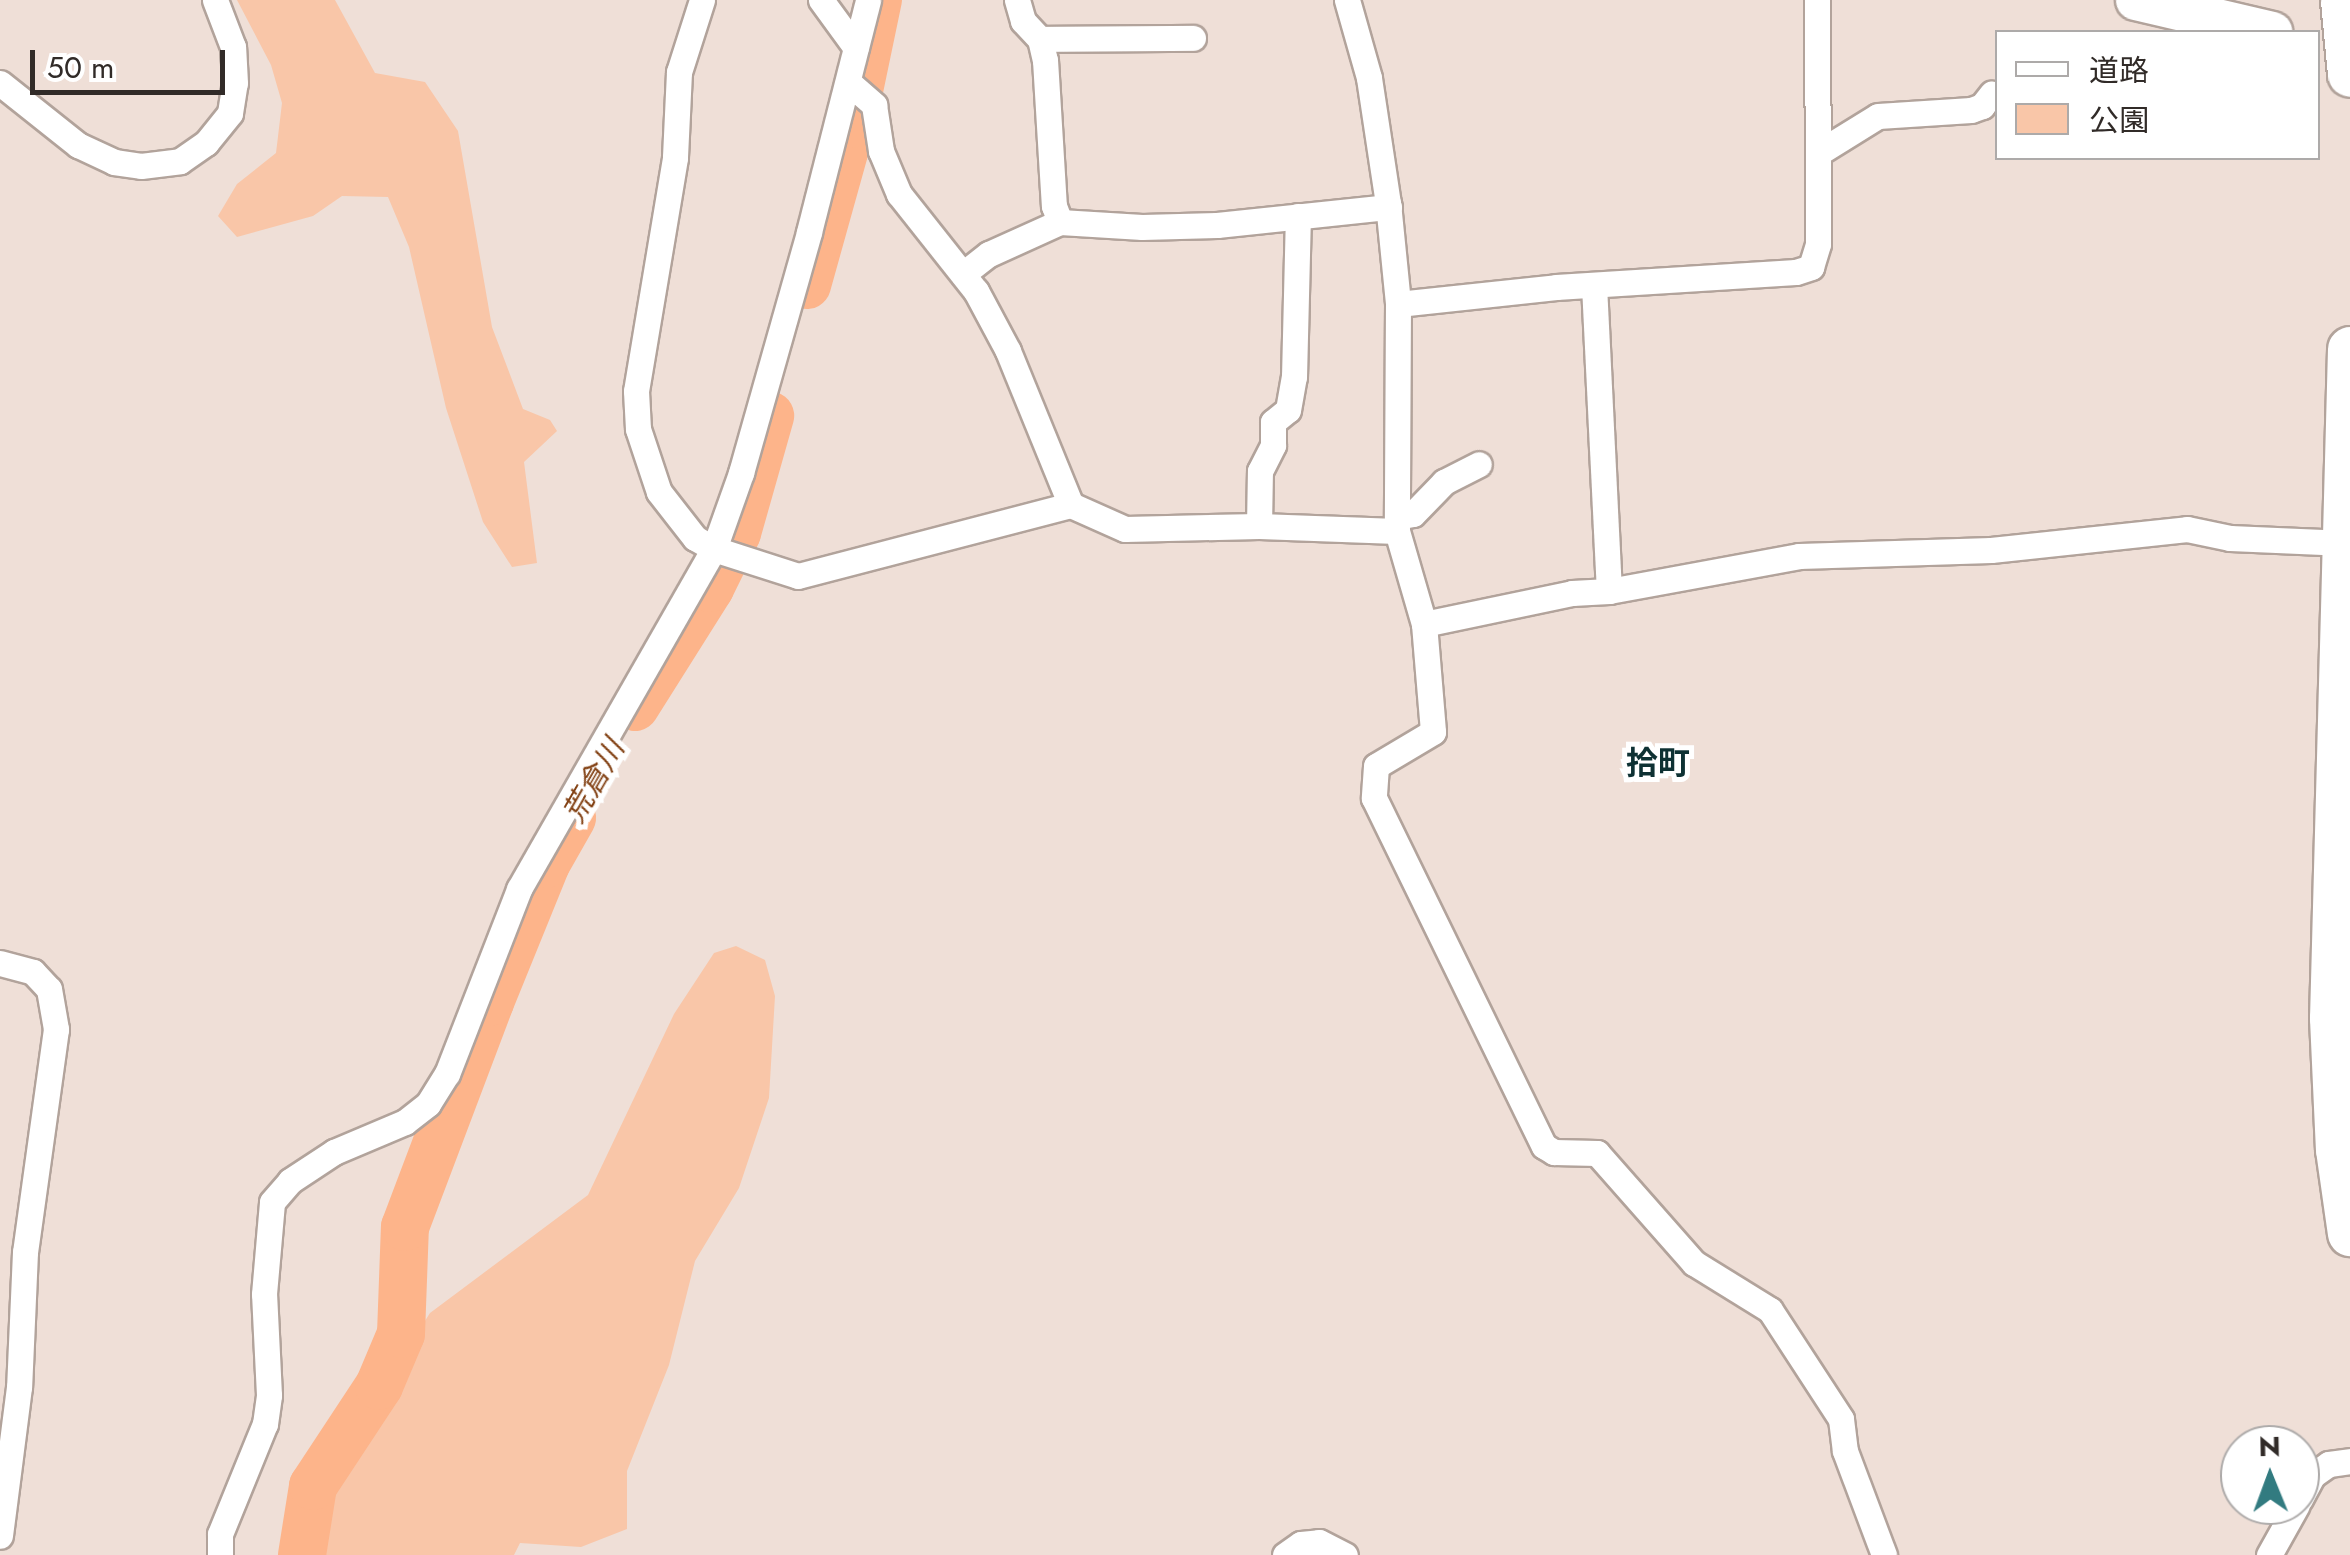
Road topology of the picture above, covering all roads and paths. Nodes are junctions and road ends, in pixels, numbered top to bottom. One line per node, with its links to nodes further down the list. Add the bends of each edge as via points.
1 (214, 0): 16 (street, via 233,47 230,113 206,143 180,161 114,162 78,145)
2 (702, 0): 31 (street, via 679,72 674,158 636,390 638,429 659,492 676,520)
3 (821, 0): 13 (street)
4 (868, 0): 13 (street)
5 (1018, 0): 12 (street, via 1023,21)
6 (1347, 0): 19 (street, via 1369,78)
7 (1817, 0): 18 (street)
8 (2136, 0): 10 (main road)
9 (2344, 0): 14 (highway)
10 (2264, 30)
11 (1193, 38): 12 (street)
12 (1040, 40): 21 (street)
13 (856, 48): 15 (street)
14 (2341, 55)
15 (848, 82): 22 (street, via 874,106 881,151 899,194); 31 (street)
16 (0, 83)
17 (1992, 93): 18 (street, via 1971,110 1878,116)
18 (1818, 154): 23 (street, via 1818,244 1811,267)
19 (1388, 207): 20 (street); 24 (street)
20 (1298, 216): 21 (street, via 1142,228); 29 (street, via 1294,376 1288,410 1274,422 1273,445 1260,470)
21 (1060, 222): 22 (street, via 989,254)
22 (962, 274): 27 (street, via 1008,351)
23 (1594, 285): 24 (street); 32 (street)
24 (1398, 304): 28 (street)
25 (2350, 349): 30 (highway)
26 (1479, 464): 28 (street, via 1444,482)
27 (1071, 506): 29 (street, via 1125,529); 31 (street, via 798,576)
28 (1397, 524): 29 (street); 33 (street)
29 (1259, 526)
30 (2348, 543): 32 (street, via 2230,538 2187,529 1991,550 1798,556); 35 (highway, via 2332,1056)
31 (714, 549): 42 (street, via 519,888 428,1104 405,1122 334,1152 290,1181 272,1202 264,1294 265,1424 220,1534)
32 (1609, 591): 33 (street)
33 (1424, 624): 45 (street, via 1433,732 1376,766 1372,779 1374,798 1436,928 1544,1146 1597,1153 1694,1263 1770,1310 1842,1420 1845,1451)
34 (0, 962): 39 (street, via 33,972 48,989 56,1030 25,1252 19,1387)
35 (2350, 1233)
36 (2350, 1461): 37 (street)
37 (2320, 1470)
38 (2285, 1525): 46 (street)
39 (0, 1536)
40 (0, 1544): 41 (street)
41 (1, 1555)
42 (220, 1555)
43 (1285, 1555): 44 (street, via 1319,1542)
44 (1345, 1555)
45 (1884, 1555)
46 (2269, 1555)

